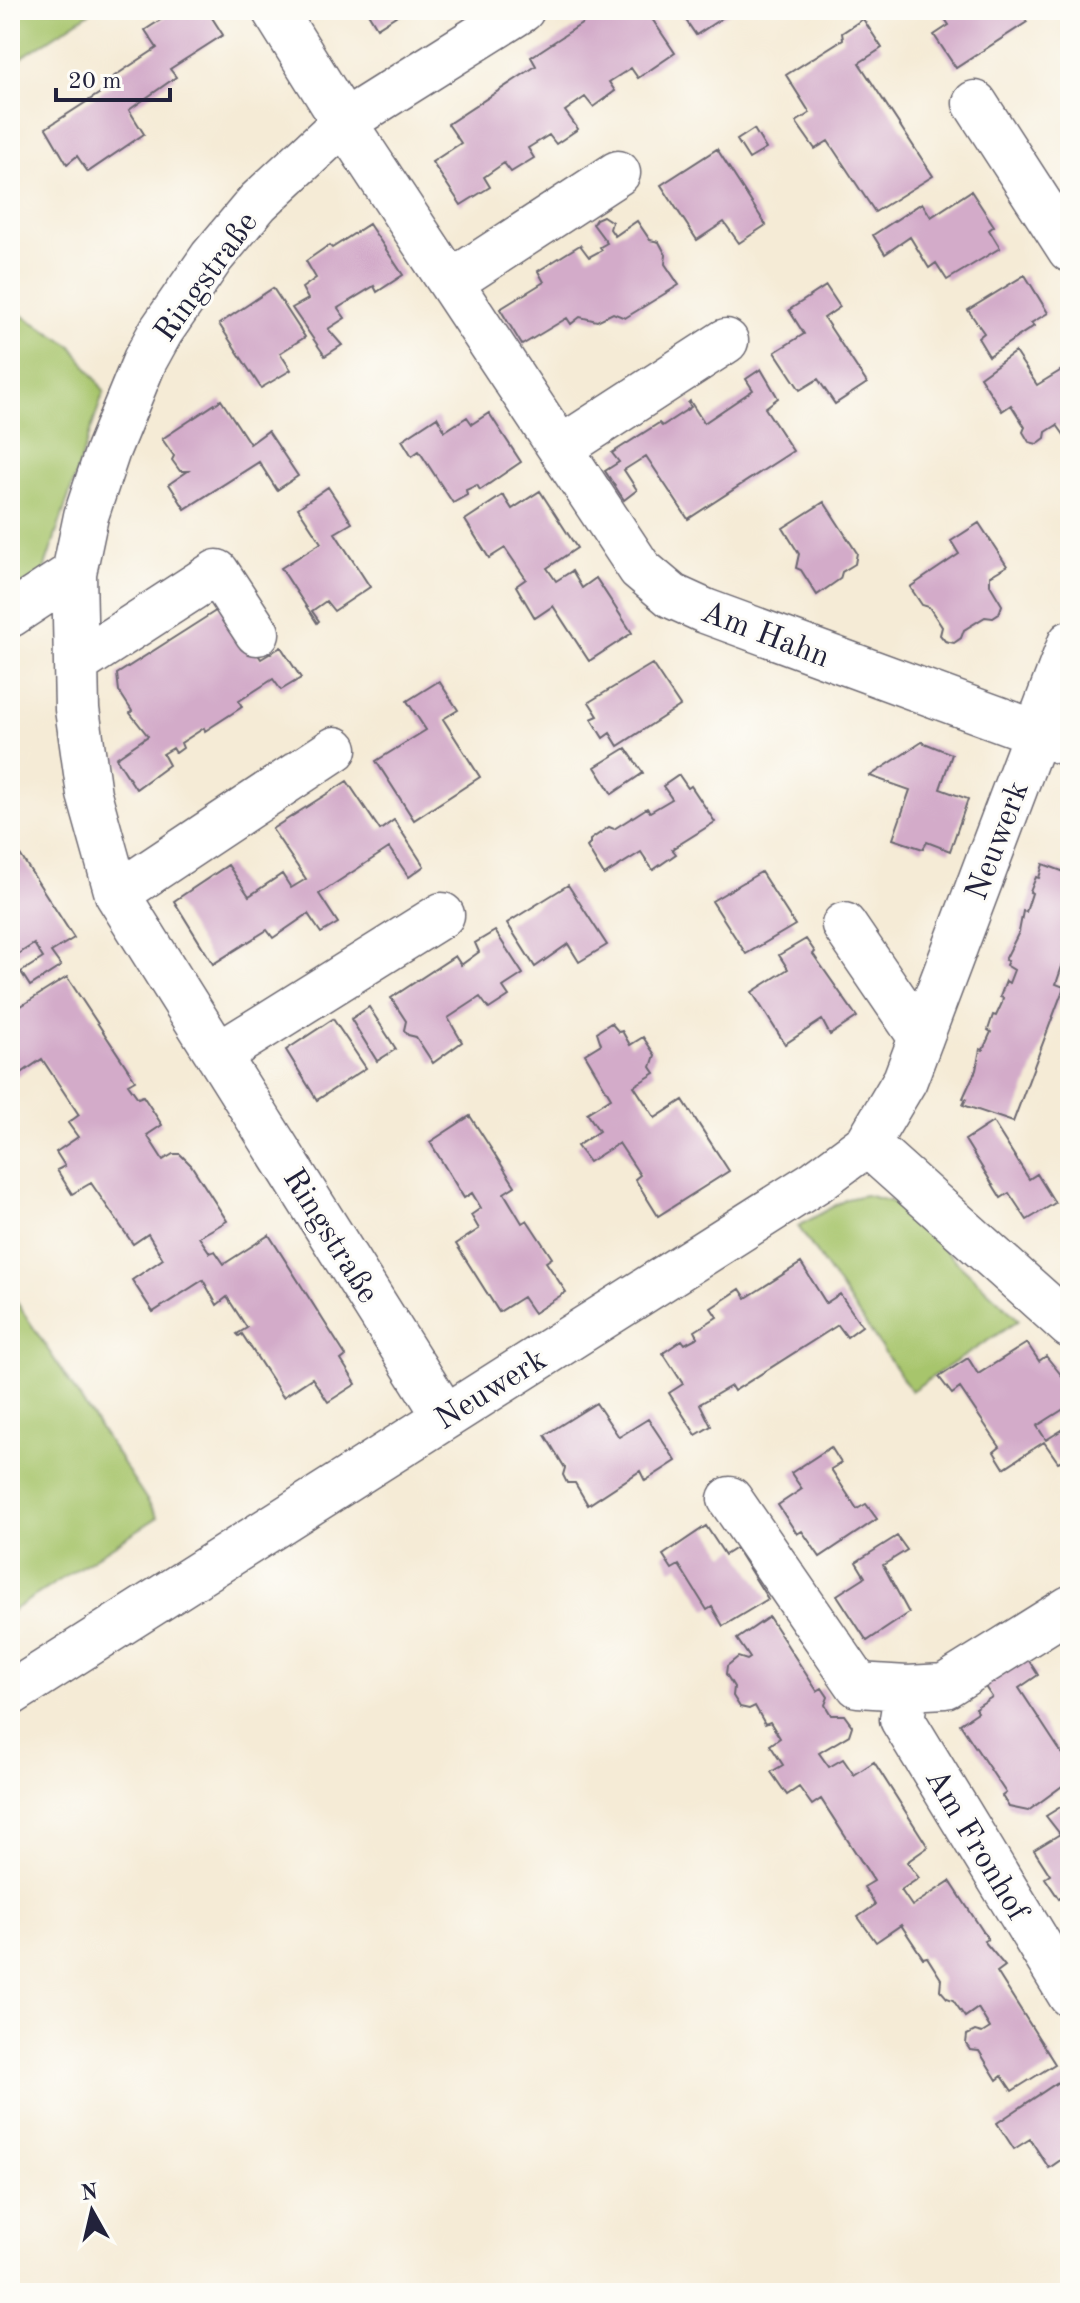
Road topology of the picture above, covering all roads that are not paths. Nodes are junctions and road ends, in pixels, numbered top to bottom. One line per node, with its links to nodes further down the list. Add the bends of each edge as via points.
1 (274, 10): 4 (street, Am Hahn)
2 (522, 10): 4 (street, Ringstraße)
3 (975, 103): 6 (street)
4 (344, 122): 7 (street, Am Hahn); 10 (street, Ringstraße, via 258,202 161,331 108,450)
5 (618, 173): 7 (street)
6 (1070, 250)
7 (451, 282): 9 (street, Am Hahn)
8 (726, 341): 9 (street)
9 (561, 448): 15 (street, Am Hahn, via 640,569 672,596)
10 (74, 573): 11 (street); 14 (street, Ringstraße)
11 (10, 615)
12 (257, 633): 14 (street, via 217,572)
13 (1070, 643): 15 (street, Neuwerk)
14 (77, 663): 17 (street, Ringstraße, via 77,709 89,794)
15 (1053, 739): 20 (street, Neuwerk)
16 (335, 749): 17 (street)
17 (117, 894): 21 (street, Ringstraße)
18 (442, 915): 21 (street)
19 (844, 925): 20 (street)
20 (921, 1038): 22 (street, Neuwerk, via 905,1080)
21 (218, 1055): 24 (street, Ringstraße)
22 (867, 1144): 23 (street); 24 (street, Neuwerk, via 817,1181)
23 (1070, 1326)
24 (445, 1416): 28 (street, Neuwerk)
25 (730, 1499): 27 (street, via 858,1685)
26 (1070, 1608): 27 (street, via 945,1686)
27 (907, 1688): 29 (street, Am Fronhof, via 902,1719)
28 (10, 1694)
29 (1070, 1995)

